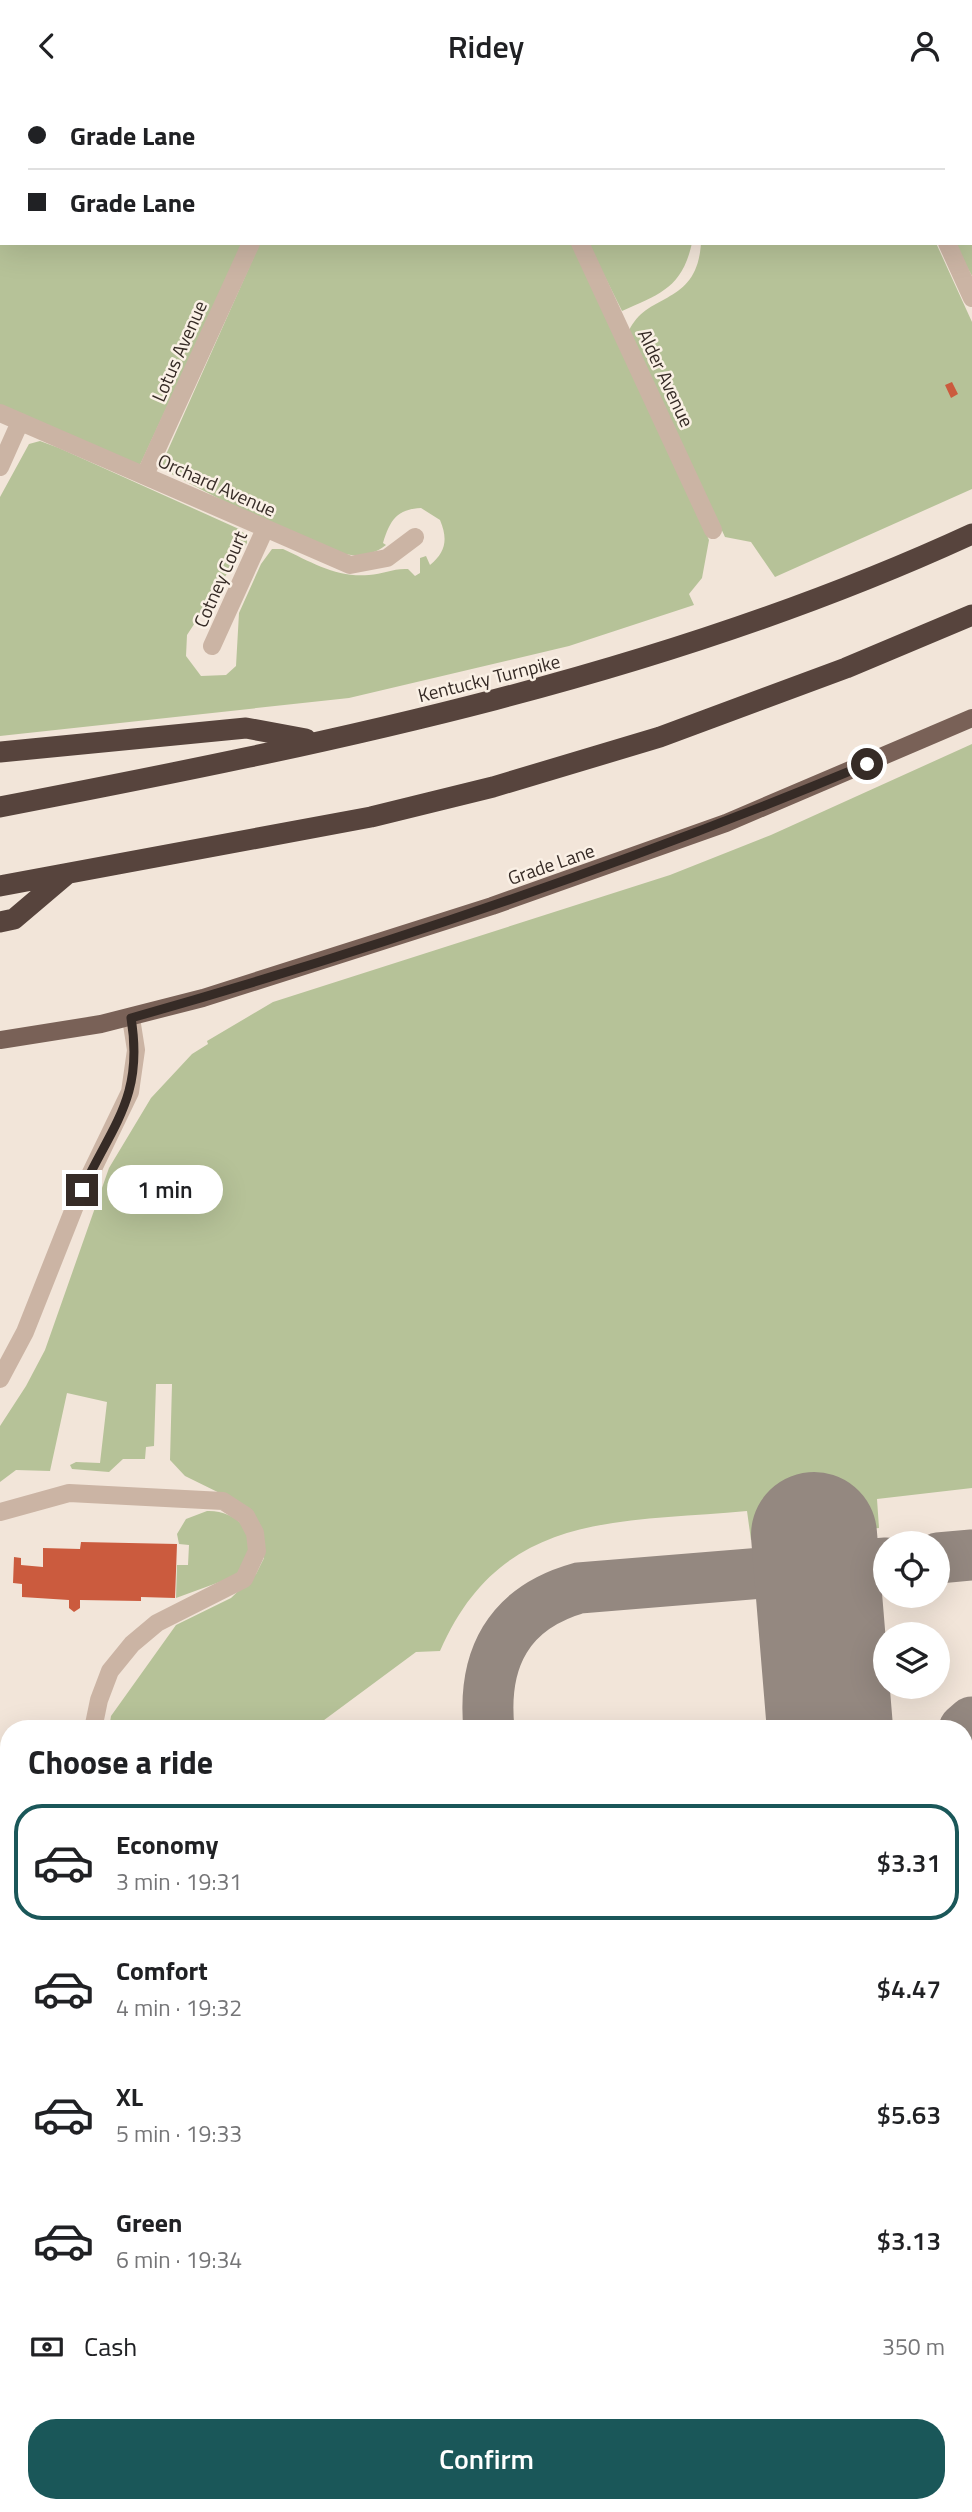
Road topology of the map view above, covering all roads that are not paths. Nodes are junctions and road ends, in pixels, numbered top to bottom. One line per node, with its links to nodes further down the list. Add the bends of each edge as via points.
1 (250, 245): 8 (street, Lotus Avenue)
2 (581, 245): 10 (street, Alder Avenue)
3 (948, 245): 4 (street)
4 (972, 298)
5 (0, 413): 6 (street, Orchard Avenue)
6 (20, 422): 7 (street); 8 (street, Orchard Avenue)
7 (0, 467)
8 (145, 475): 9 (street, Orchard Avenue)
9 (265, 529): 12 (street, Orchard Avenue, via 351,565 387,558); 14 (street, Cotney Court)
10 (713, 530)
11 (972, 534): 16 (highway, Kentucky Turnpike, via 865,581 621,666 465,709)
12 (415, 537)
13 (972, 615): 19 (highway, via 846,669 660,737 493,787 371,817)
14 (212, 646)
15 (972, 718): 22 (main road, Grade Lane, via 610,867 246,987)
16 (315, 741): 17 (highway, via 246,728); 18 (highway, Kentucky Turnpike)
17 (0, 752)
18 (0, 807)
19 (69, 873): 20 (highway); 21 (highway, via 14,919)
20 (0, 886)
21 (0, 922)
22 (131, 1018): 23 (main road, Grade Lane); 24 (street, via 136,1050 130,1092)
23 (0, 1040)
24 (0, 1379)
25 (6, 1509): 26 (street, via 69,1493 223,1501 246,1516 255,1533 257,1551 244,1579 157,1623 131,1644 110,1671)
26 (95, 1720)

